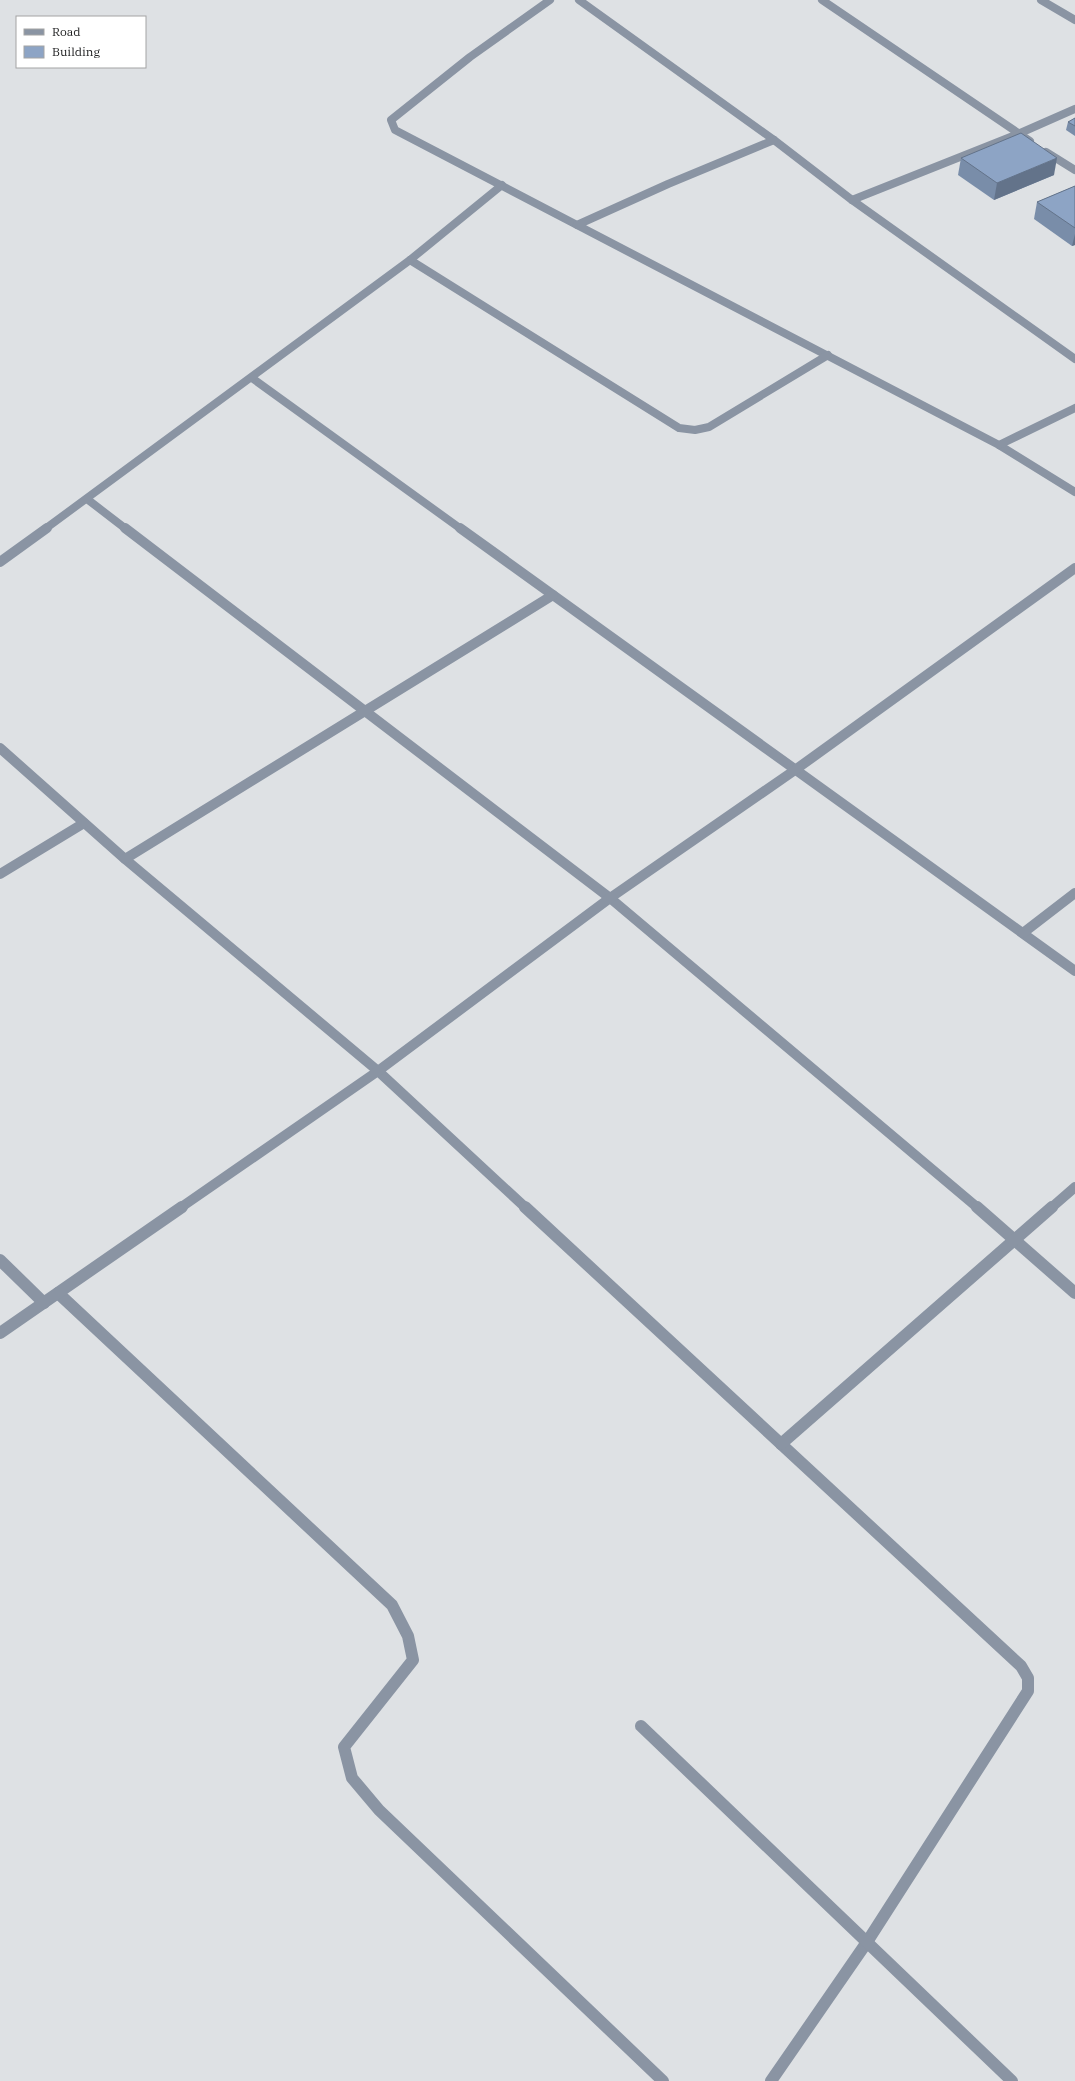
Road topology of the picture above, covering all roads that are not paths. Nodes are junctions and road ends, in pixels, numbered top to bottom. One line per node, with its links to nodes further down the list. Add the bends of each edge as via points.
1 (550, 0): 10 (street, via 470,57 391,120 395,130)
2 (579, 0): 8 (street)
3 (822, 0): 7 (street)
4 (1041, 0): 5 (street)
5 (1075, 20)
6 (1075, 109): 7 (street)
7 (1018, 134): 9 (street); 11 (street)
8 (774, 140): 11 (street); 12 (street)
9 (1075, 170)
10 (502, 186): 12 (street); 13 (street)
11 (852, 200): 15 (street)
12 (577, 225): 14 (street)
13 (410, 260): 14 (street, via 679,428 694,430 709,427); 16 (street)
14 (828, 355): 18 (street)
15 (1075, 359)
16 (252, 378): 20 (street); 23 (street)
17 (1075, 408): 18 (street)
18 (999, 445): 19 (street)
19 (1075, 492)
20 (87, 499): 21 (street); 24 (street)
21 (0, 562)
22 (1075, 568): 26 (street)
23 (553, 595): 24 (street); 26 (street)
24 (364, 711): 28 (street); 31 (street)
25 (0, 748): 27 (street)
26 (795, 770): 31 (street); 32 (street)
27 (84, 823): 28 (street); 29 (street)
28 (125, 859): 34 (street)
29 (0, 874)
30 (1075, 893): 32 (street)
31 (610, 898): 34 (street); 36 (street)
32 (1023, 933): 33 (street)
33 (1075, 971)
34 (378, 1071): 38 (street); 42 (street)
35 (1075, 1187): 36 (street)
36 (1015, 1239): 39 (street); 42 (street)
37 (0, 1260): 40 (street)
38 (58, 1293): 40 (street); 45 (street, via 392,1605 408,1636 413,1660 344,1747 352,1778 379,1810)
39 (1075, 1293)
40 (44, 1303): 41 (street)
41 (0, 1334)
42 (780, 1444): 44 (street, via 1021,1666 1028,1678 1028,1691)
43 (642, 1726): 44 (street)
44 (867, 1942): 46 (street); 47 (street)
45 (663, 2081)
46 (771, 2081)
47 (1012, 2081)

